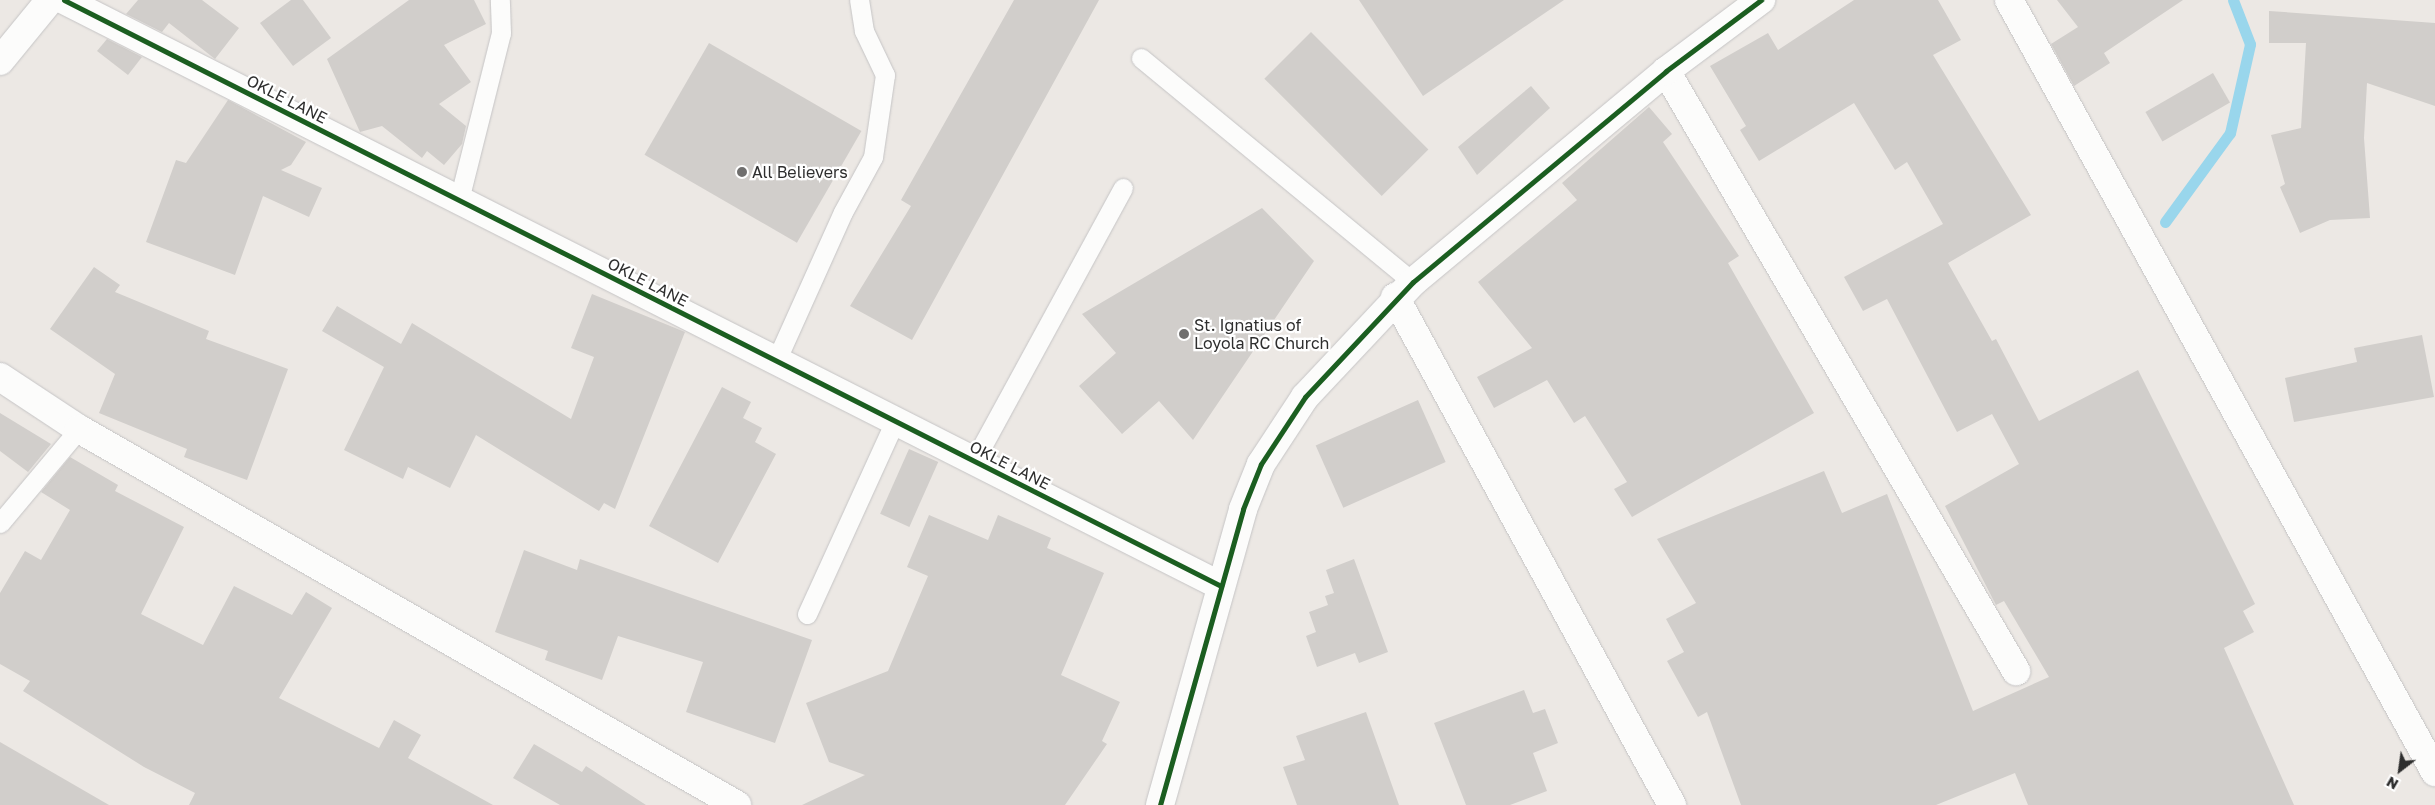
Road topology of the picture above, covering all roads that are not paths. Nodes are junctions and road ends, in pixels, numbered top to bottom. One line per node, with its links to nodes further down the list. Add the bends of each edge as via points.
1 (50, 0): 8 (street)
2 (64, 0): 11 (street, OKLE LANE)
3 (500, 0): 11 (lane, via 501,33)
4 (859, 0): 13 (lane, via 864,31 885,75 873,157 843,212)
5 (1761, 0): 9 (street)
6 (2009, 0): 22 (street)
7 (1141, 58): 12 (lane)
8 (0, 61)
9 (1666, 71): 12 (street); 21 (street)
10 (1123, 188): 17 (lane)
11 (459, 200): 13 (street, OKLE LANE)
12 (1404, 290): 19 (street, via 1305,397 1262,464); 25 (street)
13 (776, 361): 15 (street, OKLE LANE)
14 (0, 377): 16 (street)
15 (895, 421): 17 (street, OKLE LANE); 20 (lane)
16 (79, 429): 18 (lane); 23 (street)
17 (974, 462): 19 (street, OKLE LANE)
18 (0, 523)
19 (1221, 586): 24 (street)
20 (807, 614)
21 (2016, 671)
22 (2435, 772)
23 (736, 805)
24 (1160, 805)
25 (1672, 805)

